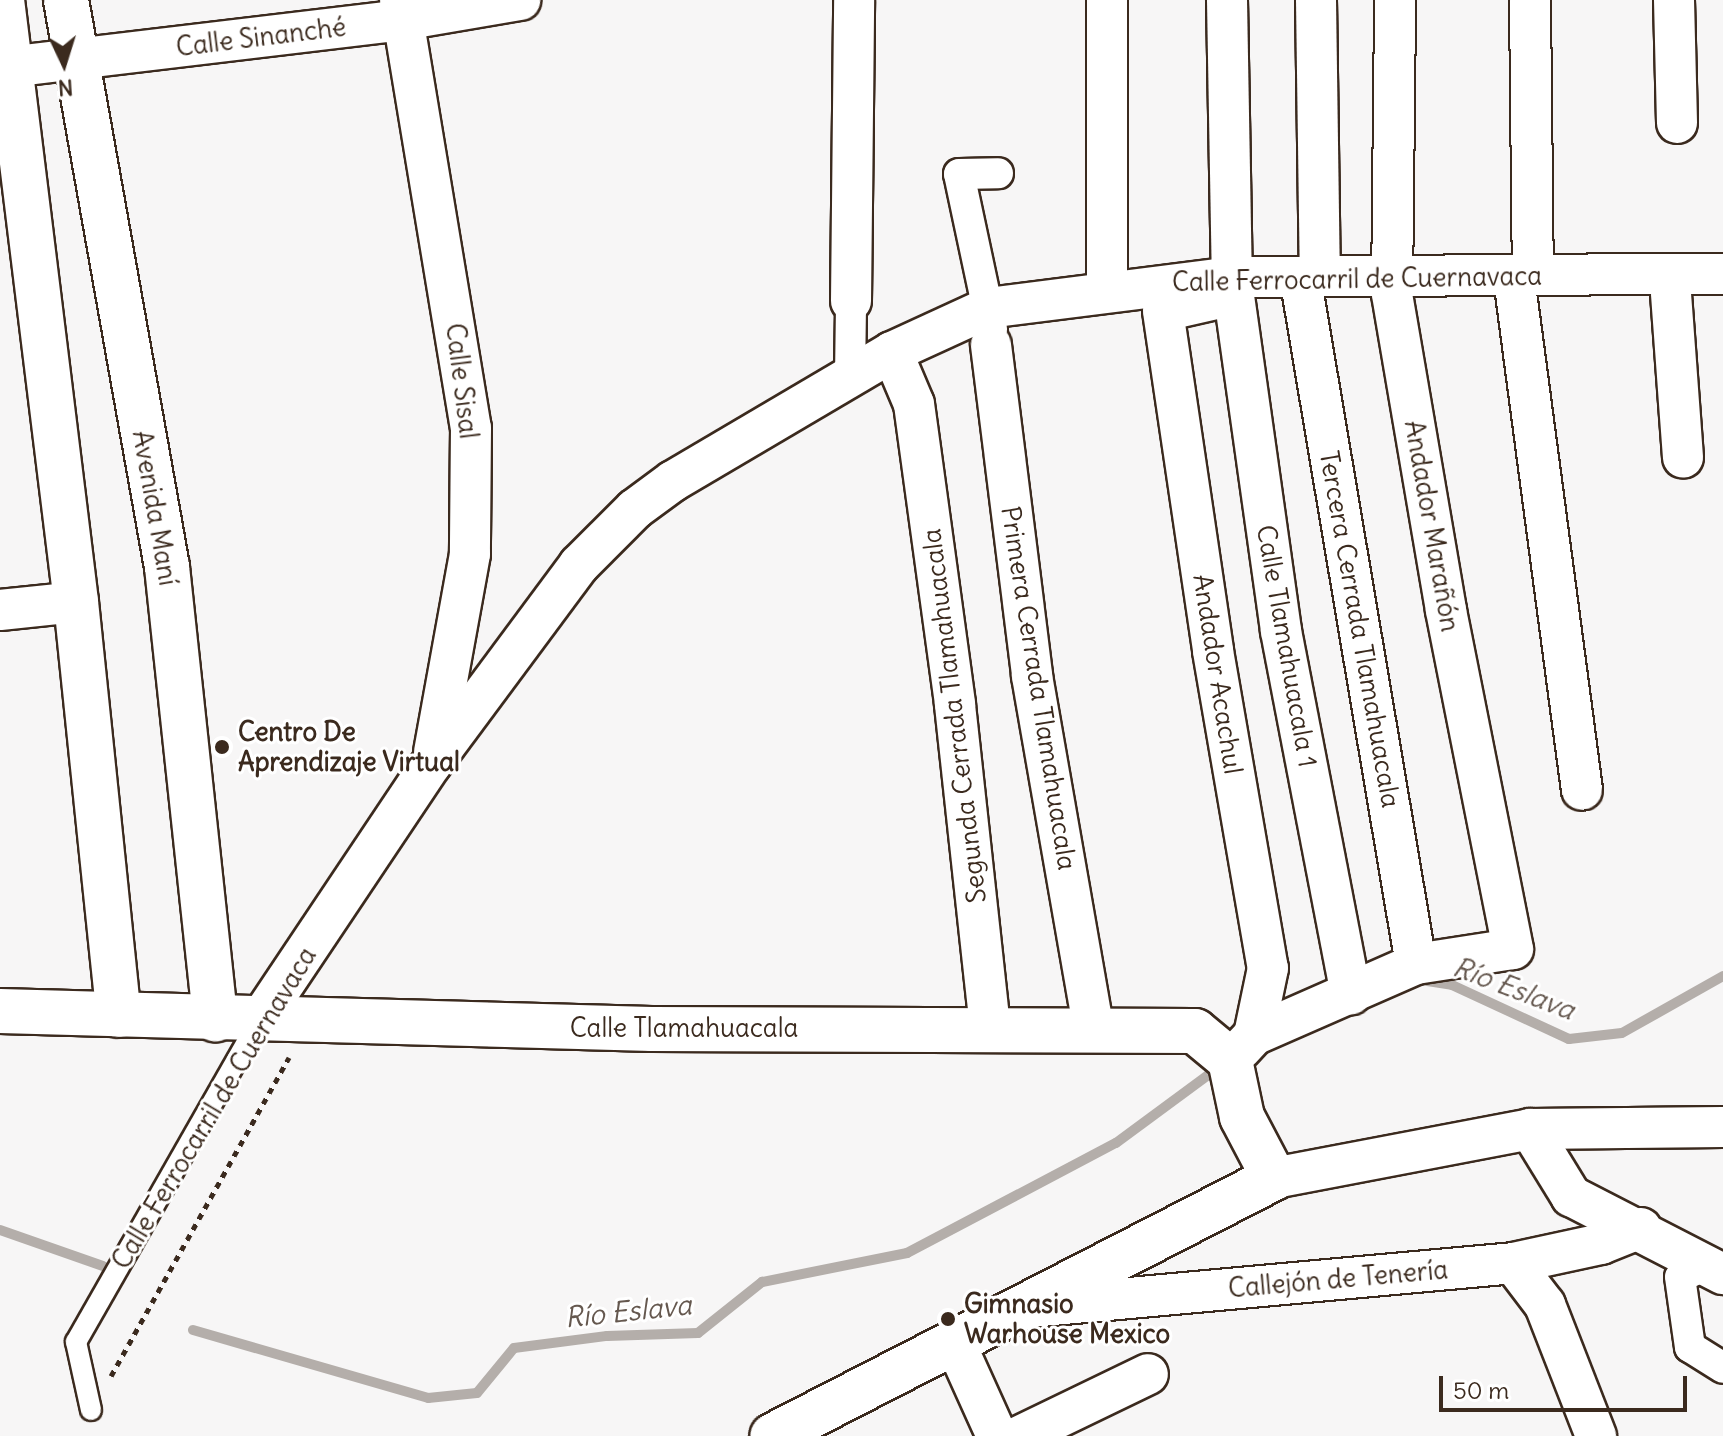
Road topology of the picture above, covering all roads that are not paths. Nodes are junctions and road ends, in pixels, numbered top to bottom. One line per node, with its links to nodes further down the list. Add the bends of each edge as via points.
1 (2, 0): 13 (street)
2 (66, 0): 12 (street, Avenida Maní)
3 (520, 0): 11 (street, Calle Sinanché)
4 (854, 0): 24 (street)
5 (1107, 0): 21 (street)
6 (1227, 0): 20 (street, Calle Tlamahuacala 1)
7 (1316, 0): 17 (street, Tercera Cerrada Tlamahuacala)
8 (1395, 0): 18 (street, Andador Marañón)
9 (1530, 0): 19 (street)
10 (1674, 0): 14 (street)
11 (401, 10): 12 (street, Calle Sinanché); 32 (street, Calle Sisal, via 471,428 470,554)
12 (75, 60): 13 (street, Calle Sinanché); 38 (street, Avenida Maní, via 167,567)
13 (5, 67): 30 (street)
14 (1677, 123)
15 (998, 173): 26 (street, via 959,174)
16 (1723, 274): 19 (street, Calle Ferrocarril de Cuernavaca)
17 (1312, 284): 18 (street, Calle Ferrocarril de Cuernavaca); 20 (street, Calle Ferrocarril de Cuernavaca); 34 (street, Tercera Cerrada Tlamahuacala)
18 (1392, 284): 19 (street, Calle Ferrocarril de Cuernavaca); 34 (street, Andador Marañón, via 1446,610 1513,949)
19 (1525, 284): 22 (street, Calle Ferrocarril de Cuernavaca); 33 (street)
20 (1233, 286): 21 (street, Calle Ferrocarril de Cuernavaca); 25 (street, Calle Ferrocarril de Cuernavaca); 35 (street, Calle Tlamahuacala 1, via 1281,631)
21 (1107, 289): 26 (street, Calle Ferrocarril de Cuernavaca)
22 (1671, 294): 23 (street, Calle Ferrocarril de Cuernavaca); 29 (street)
23 (1723, 294)
24 (851, 301): 28 (street)
25 (1163, 311): 42 (street, Andador Acachul, via 1213,651 1268,968)
26 (990, 326): 27 (street, Calle Ferrocarril de Cuernavaca); 41 (street, Primera Cerrada Tlamahuacala, via 1032,676)
27 (892, 352): 28 (street, Calle Ferrocarril de Cuernavaca); 40 (street, Segunda Cerrada Tlamahuacala, via 914,404 955,705)
28 (850, 377): 32 (street, Calle Ferrocarril de Cuernavaca, via 719,451 635,509 579,565)
29 (1683, 458)
30 (76, 602): 31 (street); 37 (street)
31 (0, 610)
32 (432, 763): 39 (street, Calle Ferrocarril de Cuernavaca)
33 (1582, 790)
34 (1416, 964): 35 (street)
35 (1351, 994): 42 (street)
36 (0, 1011): 37 (street, Calle Tlamahuacala)
37 (119, 1015): 38 (street, Calle Tlamahuacala)
38 (215, 1019): 39 (street, Calle Tlamahuacala)
39 (259, 1021): 40 (street, Calle Tlamahuacala); 53 (lane, Calle Ferrocarril de Cuernavaca, via 76,1342)
40 (990, 1029): 41 (street, Calle Tlamahuacala)
41 (1094, 1030): 42 (street, Calle Tlamahuacala, via 1195,1031)
42 (1242, 1048): 45 (street, via 1242,1117)
43 (1723, 1127): 44 (street)
44 (1530, 1129): 45 (street); 46 (street, via 1571,1196)
45 (1274, 1178): 49 (street)
46 (1641, 1228): 47 (street, Callejón de Tenería, via 1601,1244); 48 (street)
47 (1513, 1263): 49 (street, Callejón de Tenería); 57 (street, via 1545,1305)
48 (1714, 1270): 51 (street, via 1680,1277 1690,1347)
49 (1031, 1307): 50 (street)
50 (955, 1343): 54 (street); 55 (street)
51 (1723, 1368)
52 (1148, 1374): 56 (street)
53 (91, 1410)
54 (772, 1436)
55 (997, 1436)
56 (1020, 1436)
57 (1596, 1436)

